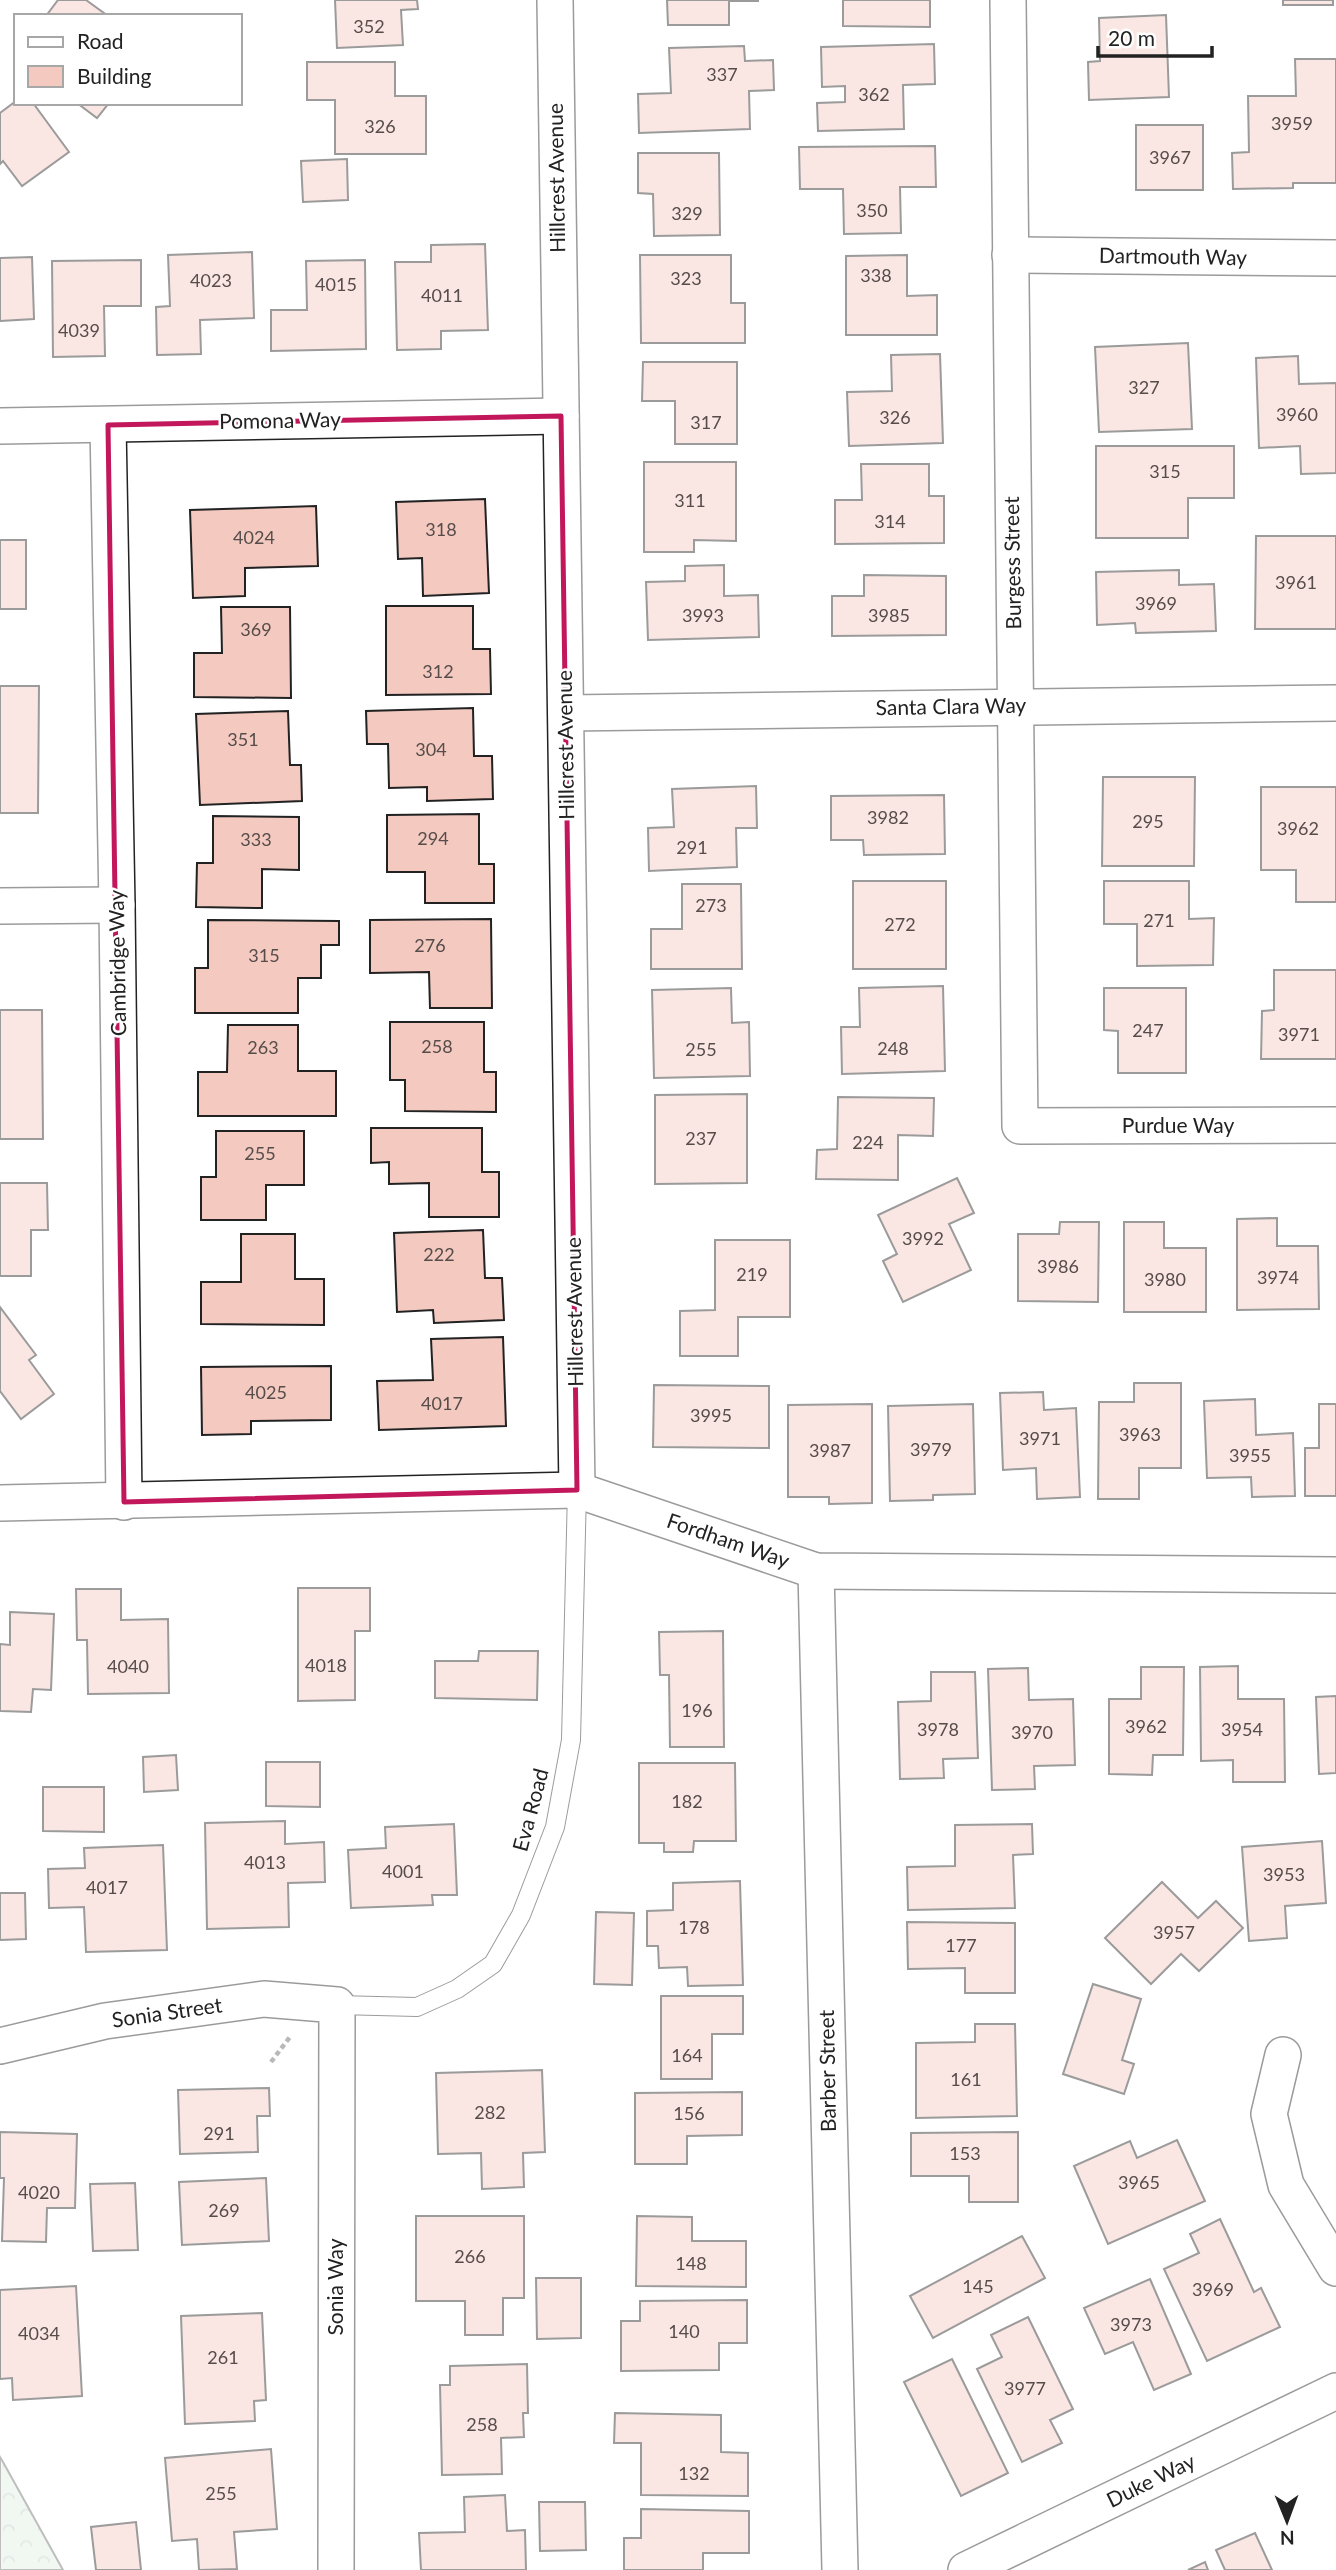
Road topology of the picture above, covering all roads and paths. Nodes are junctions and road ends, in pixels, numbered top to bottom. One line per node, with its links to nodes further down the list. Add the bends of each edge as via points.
1 (555, 0): 5 (street, Hillcrest Avenue)
2 (1007, 0): 3 (street, Burgess Street)
3 (1010, 256): 4 (street, Dartmouth Way); 9 (street, Burgess Street)
4 (1336, 258)
5 (561, 416): 6 (street, Pomona Way); 10 (street, Hillcrest Avenue)
6 (108, 425): 7 (street, Pomona Way); 11 (street, Cambridge Way)
7 (0, 426)
8 (1336, 703): 9 (street, Santa Clara Way)
9 (1017, 706): 10 (street, Santa Clara Way); 14 (street, Burgess Street)
10 (566, 713): 15 (street, Hillcrest Avenue)
11 (117, 905): 12 (street); 16 (street, Cambridge Way)
12 (0, 906)
13 (1336, 1125): 14 (street, Purdue Way)
14 (1020, 1126)
15 (577, 1490): 16 (street, Fordham Way); 18 (street, Fordham Way); 20 (lane, Eva Road, via 571,1740 555,1827 521,1915 493,1964 457,1989 417,2007)
16 (124, 1502): 17 (street, Fordham Way)
17 (0, 1503)
18 (816, 1571): 19 (street, Fordham Way); 26 (street, Barber Street)
19 (1336, 1575)
20 (337, 2005): 21 (street, Sonia Street, via 264,1999 105,2021); 25 (street, Sonia Way)
21 (0, 2046)
22 (1283, 2055): 23 (street, via 1269,2114 1283,2174)
23 (1336, 2268)
24 (1336, 2392): 27 (street, Duke Way)
25 (335, 2570)
26 (840, 2570)
27 (966, 2570)

